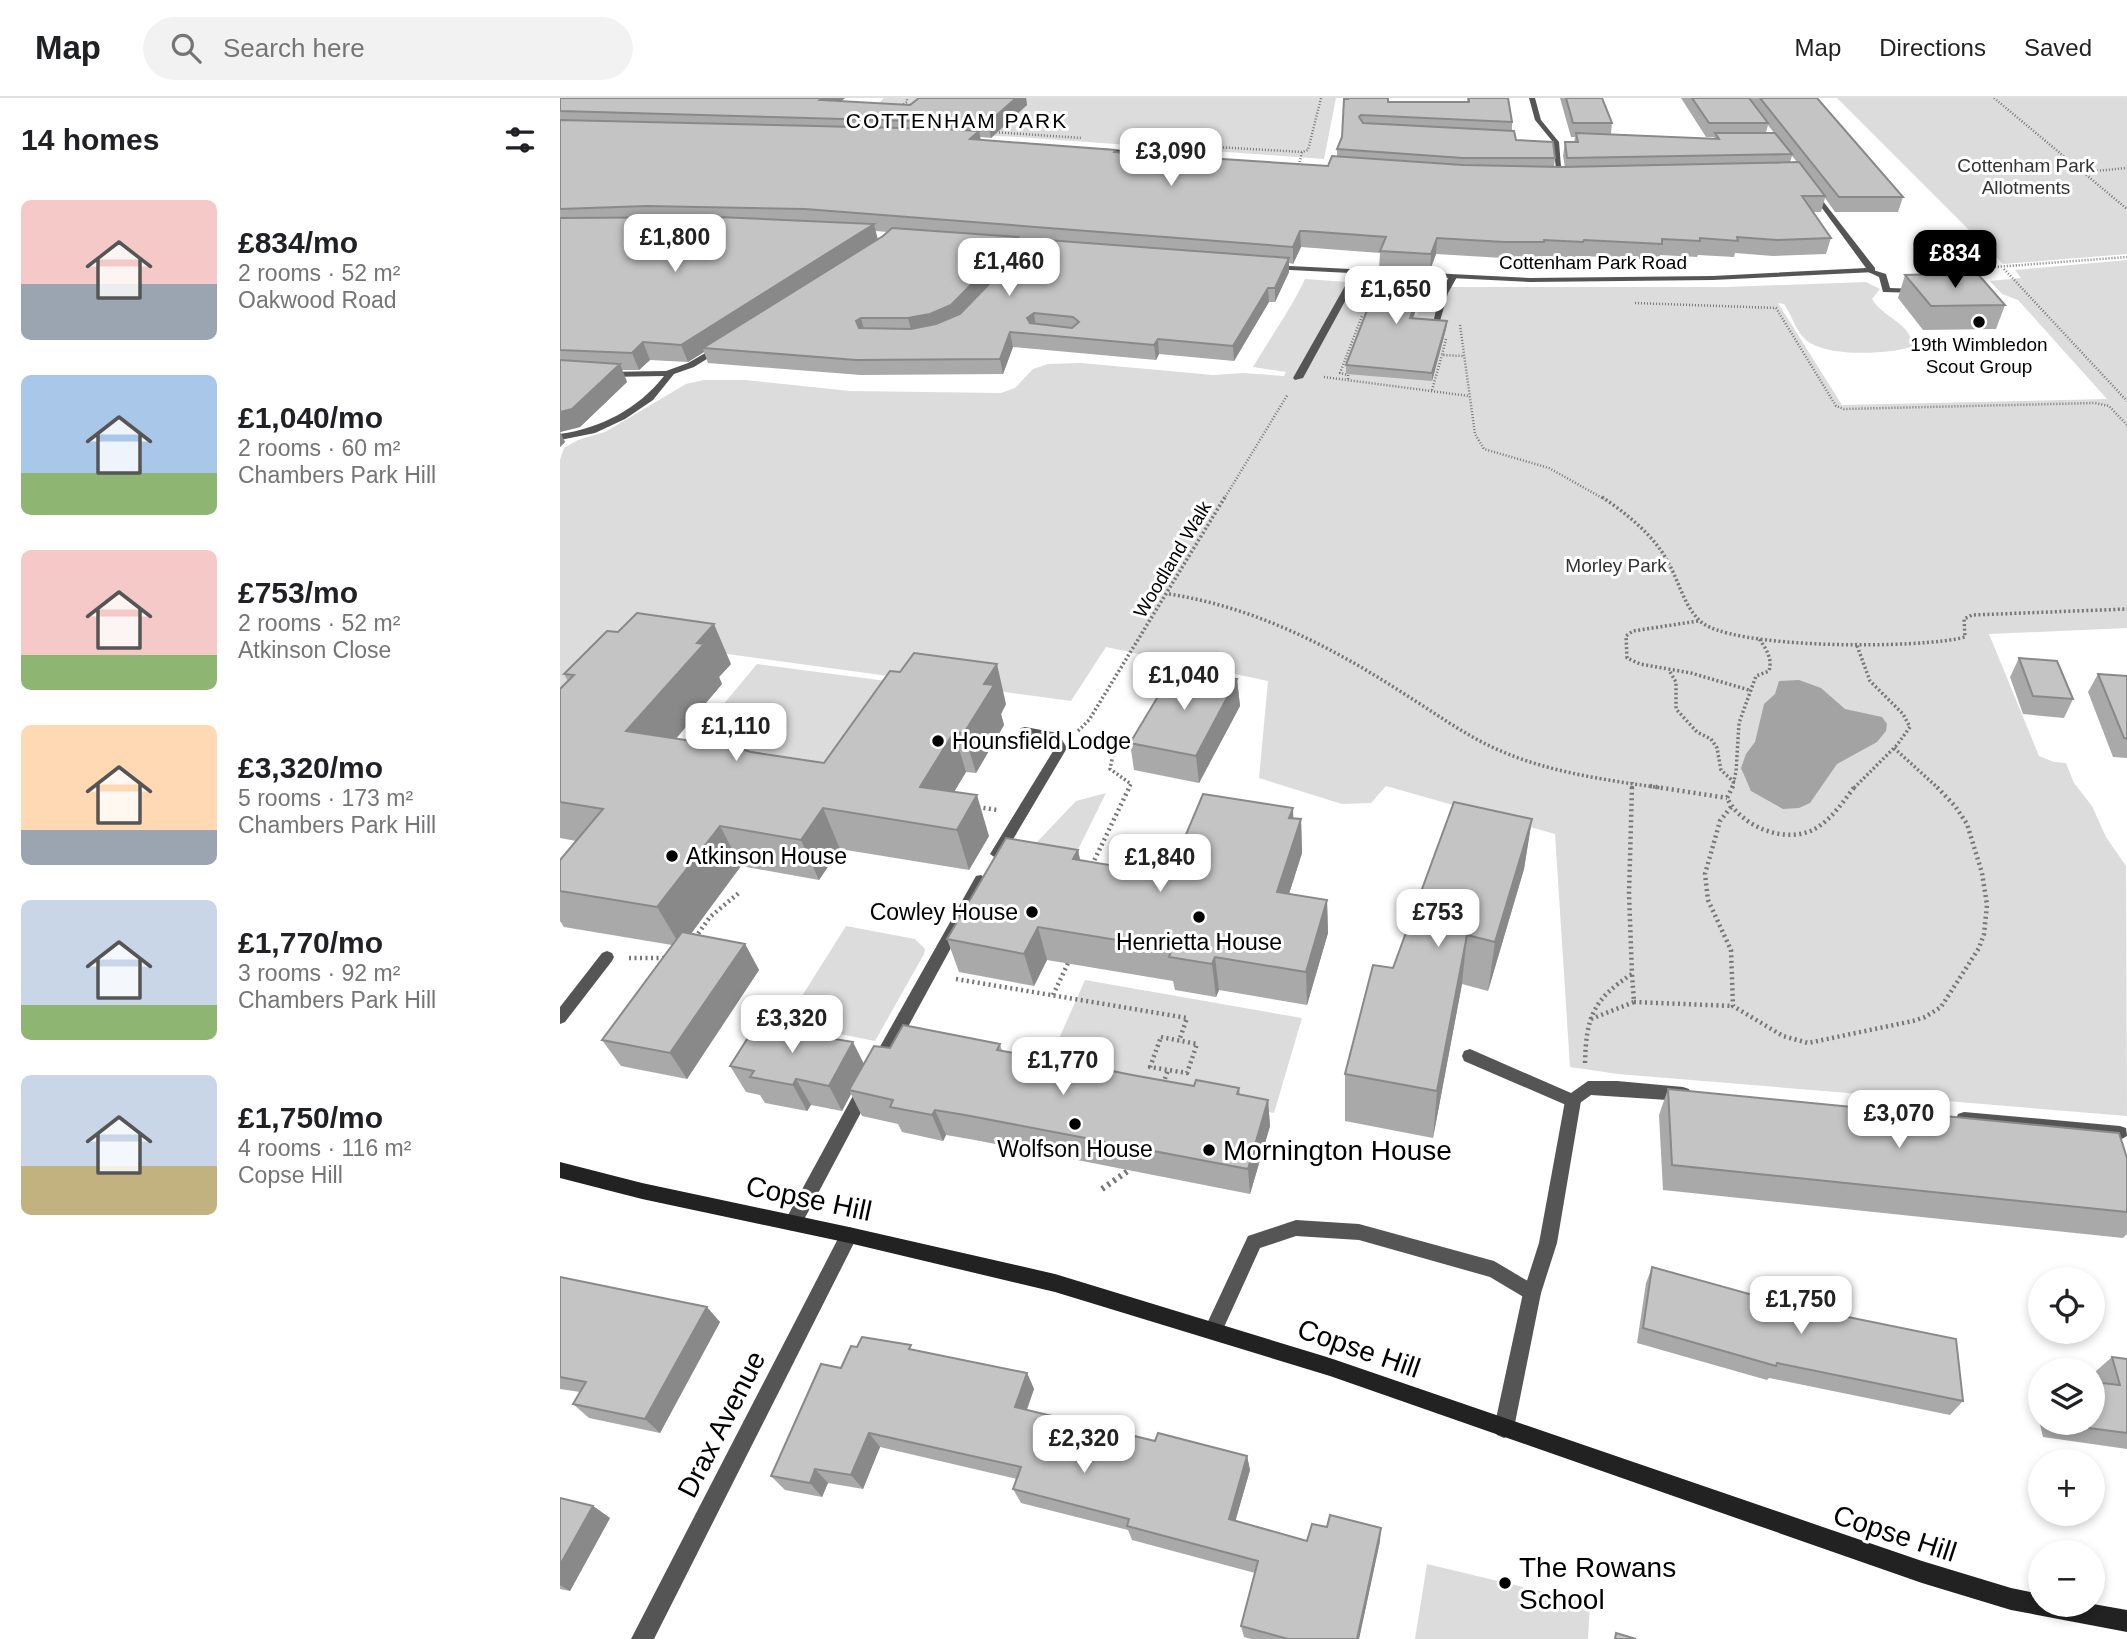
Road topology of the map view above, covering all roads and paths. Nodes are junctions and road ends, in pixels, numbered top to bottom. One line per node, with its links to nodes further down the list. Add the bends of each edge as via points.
1 (1532, 98): 4 (street, via 1538,120)
2 (1994, 98): 11 (path)
3 (1545, 142): 4 (street)
4 (1556, 142): 5 (street); 14 (street)
5 (1570, 142)
6 (1094, 150): 8 (street)
7 (1302, 152): 9 (path)
8 (1175, 156)
9 (1299, 165)
10 (2127, 168): 11 (path)
11 (2084, 172): 16 (path)
12 (1572, 177): 14 (street)
13 (1550, 178): 14 (street)
14 (1559, 178)
15 (1808, 183): 20 (street)
16 (2127, 209)
17 (2127, 257): 19 (path)
18 (1257, 265): 21 (street, Cottenham Park Road)
19 (2003, 268): 22 (path); 38 (path)
20 (1871, 270): 23 (street, Cottenham Park Road, via 1616,280); 24 (street, via 1883,276 1886,290)
21 (1357, 272): 23 (street, Cottenham Park Road); 27 (street)
22 (1924, 272)
23 (1453, 277): 25 (street)
24 (1932, 290)
25 (1444, 293): 28 (street); 30 (path, via 1465,303 1460,328)
26 (1635, 303): 39 (path, via 1776,308 1836,406 1844,409 2095,403 2109,406)
27 (1335, 313): 33 (street); 35 (path, via 1363,315 1340,373)
28 (1436, 321)
29 (735, 339): 32 (street, via 690,368)
30 (1463, 356): 36 (path, via 1443,355); 37 (path)
31 (598, 374): 32 (street)
32 (670, 374): 40 (street, via 659,391 612,422)
33 (1298, 379): 41 (path, Woodland Walk)
34 (1342, 379): 35 (path)
35 (1348, 379): 36 (path)
36 (1433, 390): 37 (path)
37 (1469, 396): 43 (path, via 1475,434 1484,449 1533,461 1621,511 1664,556)
38 (2127, 401)
39 (2127, 425)
40 (560, 437)
41 (1168, 594): 49 (path, Woodland Walk, via 1089,720); 52 (path, via 1217,602 1294,631 1507,754)
42 (2127, 609): 45 (path, via 1972,615 1964,619 1965,637 1960,641)
43 (1698, 621): 44 (path, via 1726,635); 46 (path, via 1626,636 1627,658)
44 (1758, 637): 45 (path); 47 (path, via 1771,665 1769,671 1756,676)
45 (1856, 643): 50 (path, via 1871,683 1907,716 1910,727)
46 (1669, 671): 47 (path); 53 (path, via 1676,682 1676,709 1697,732 1711,739 1721,770)
47 (1749, 690): 53 (path, via 1739,724)
48 (1025, 731): 49 (street, via 1054,736)
49 (1061, 748): 57 (street)
50 (1894, 748): 56 (path, via 1855,785 1838,812 1803,834 1760,828); 68 (path, via 1950,801 1973,844 1990,914 1972,966 1951,998 1929,1015 1815,1044 1793,1041)
51 (1113, 755): 58 (path, via 1110,769 1131,783)
52 (1632, 782): 54 (path); 64 (path)
53 (1735, 784): 54 (path)
54 (1727, 798): 56 (path)
55 (968, 805): 57 (path)
56 (1731, 807): 68 (path, via 1720,821 1705,874 1708,901 1731,950)
57 (1022, 814): 83 (street, via 953,928)
58 (1090, 870)
59 (740, 892): 60 (path, via 710,917)
60 (688, 948)
61 (607, 957): 62 (path); 69 (street)
62 (668, 958)
63 (1069, 960): 66 (path)
64 (1632, 974): 67 (path); 70 (path, via 1608,988 1593,1005)
65 (983, 983): 66 (path)
66 (1053, 995): 71 (path, via 1187,1018)
67 (1634, 1002): 68 (path); 70 (path)
68 (1733, 1006)
69 (560, 1018)
70 (1590, 1019): 74 (path, via 1585,1048)
71 (1179, 1041): 73 (path, via 1197,1044 1187,1073); 73 (path, via 1161,1037 1150,1067)
72 (1471, 1056): 77 (street)
73 (1168, 1070): 75 (path)
74 (1588, 1088): 76 (street); 77 (street)
75 (1160, 1094)
76 (1699, 1095)
77 (1573, 1101): 85 (street, via 1548,1243)
78 (1943, 1117): 79 (street)
79 (2120, 1133)
80 (1135, 1160): 82 (path, via 1131,1171)
81 (560, 1170): 83 (street, Copse Hill)
82 (1102, 1189)
83 (793, 1223): 84 (street, Copse Hill)
84 (849, 1235): 86 (street, Copse Hill, via 1055,1283); 89 (street, Drax Avenue)
85 (1532, 1293): 86 (street, via 1494,1269 1359,1233 1296,1228 1254,1242); 87 (street)
86 (1213, 1330): 87 (street, Copse Hill)
87 (1504, 1428): 88 (street, Copse Hill, via 1922,1572 2011,1599)
88 (2127, 1621)
89 (642, 1639)

